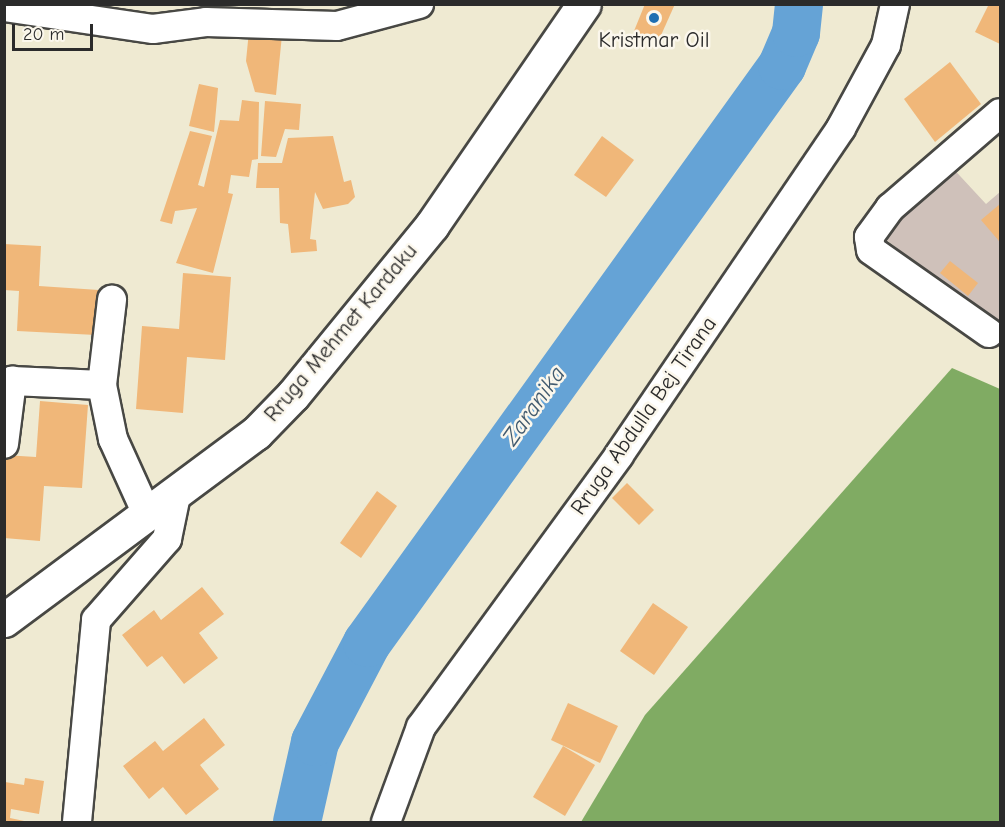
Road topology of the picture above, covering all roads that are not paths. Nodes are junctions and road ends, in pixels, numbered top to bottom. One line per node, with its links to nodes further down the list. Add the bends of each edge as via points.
1 (419, 4): 4 (street, via 337,26 206,22 153,29)
2 (584, 4): 10 (main road, Rruga Mehmet Kardaku, via 432,225 363,310 256,433)
3 (895, 4): 14 (street, Rruga Abdulla Bej Tirana, via 886,45 841,128 619,456 421,727)
4 (4, 7)
5 (1000, 113): 7 (street, via 890,208 869,237 871,250)
6 (112, 300): 8 (street)
7 (989, 333)
8 (102, 385): 9 (street, via 12,381); 11 (street, via 113,439)
9 (4, 444)
10 (176, 495): 11 (main road, Rruga Mehmet Kardaku); 13 (street, via 167,539 96,620)
11 (147, 514): 12 (main road, Rruga Mehmet Kardaku)
12 (6, 615)
13 (77, 822)
14 (386, 822)

